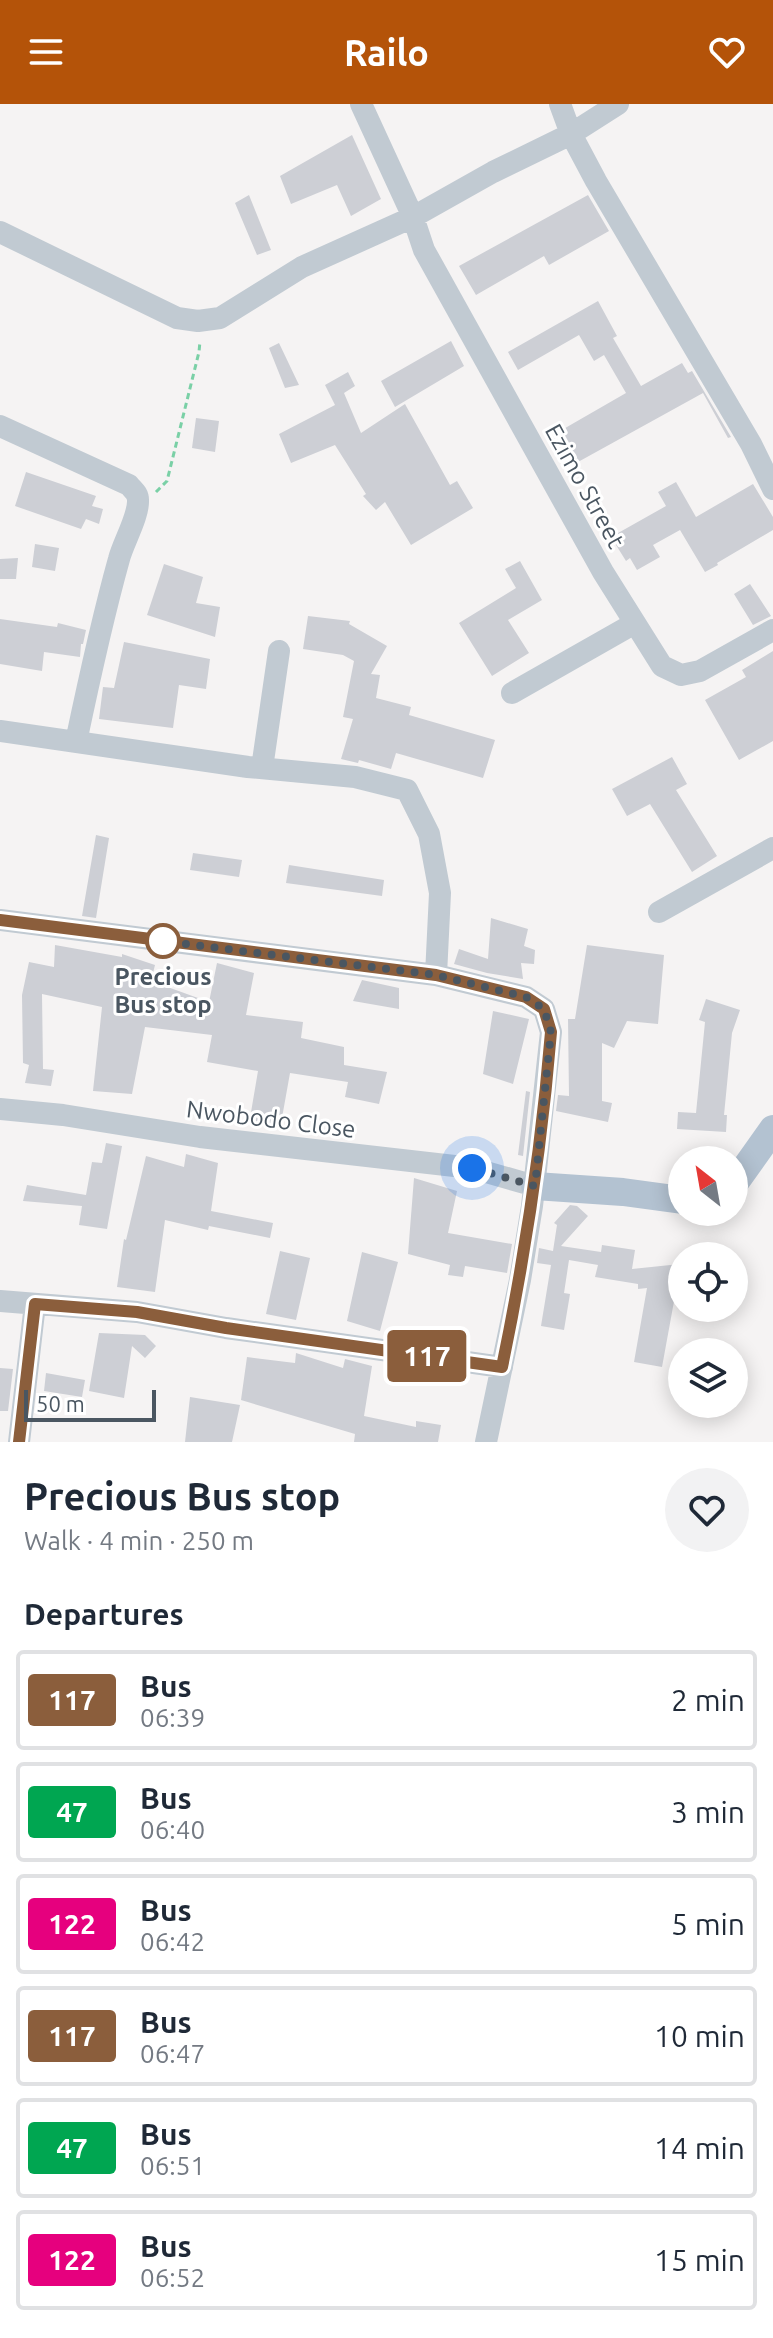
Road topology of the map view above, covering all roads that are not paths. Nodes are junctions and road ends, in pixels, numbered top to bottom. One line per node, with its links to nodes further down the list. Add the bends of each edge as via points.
1 (361, 104): 5 (street, Ezimo Street)
2 (560, 104): 4 (street)
3 (618, 104): 4 (street)
4 (571, 134): 5 (street); 8 (street)
5 (413, 217): 6 (street, via 302,267 220,318 202,321 177,318); 9 (street, Ezimo Street, via 424,250)
6 (0, 235)
7 (0, 426): 14 (street, via 129,485 137,494 137,510 97,638)
8 (773, 489)
9 (635, 623): 10 (street, Ezimo Street, via 662,666 681,675 700,671); 12 (street)
10 (773, 630)
11 (279, 651): 15 (street)
12 (512, 693)
13 (0, 731): 14 (street)
14 (76, 742): 15 (street)
15 (262, 768): 19 (street, via 355,777 407,790 429,834 440,893)
16 (773, 848): 17 (street)
17 (659, 912)
18 (0, 920): 19 (street)
19 (436, 975): 23 (street, via 526,997 544,1009 551,1032)
20 (0, 1109): 23 (street, Nwobodo Close, via 472,1168)
21 (773, 1129): 22 (main road)
22 (748, 1164)
23 (535, 1186): 24 (main road); 27 (street)
24 (668, 1198)
25 (0, 1301): 26 (street)
26 (35, 1304): 27 (street, via 137,1312); 28 (street)
27 (502, 1367): 29 (street)
28 (19, 1442)
29 (486, 1442)

